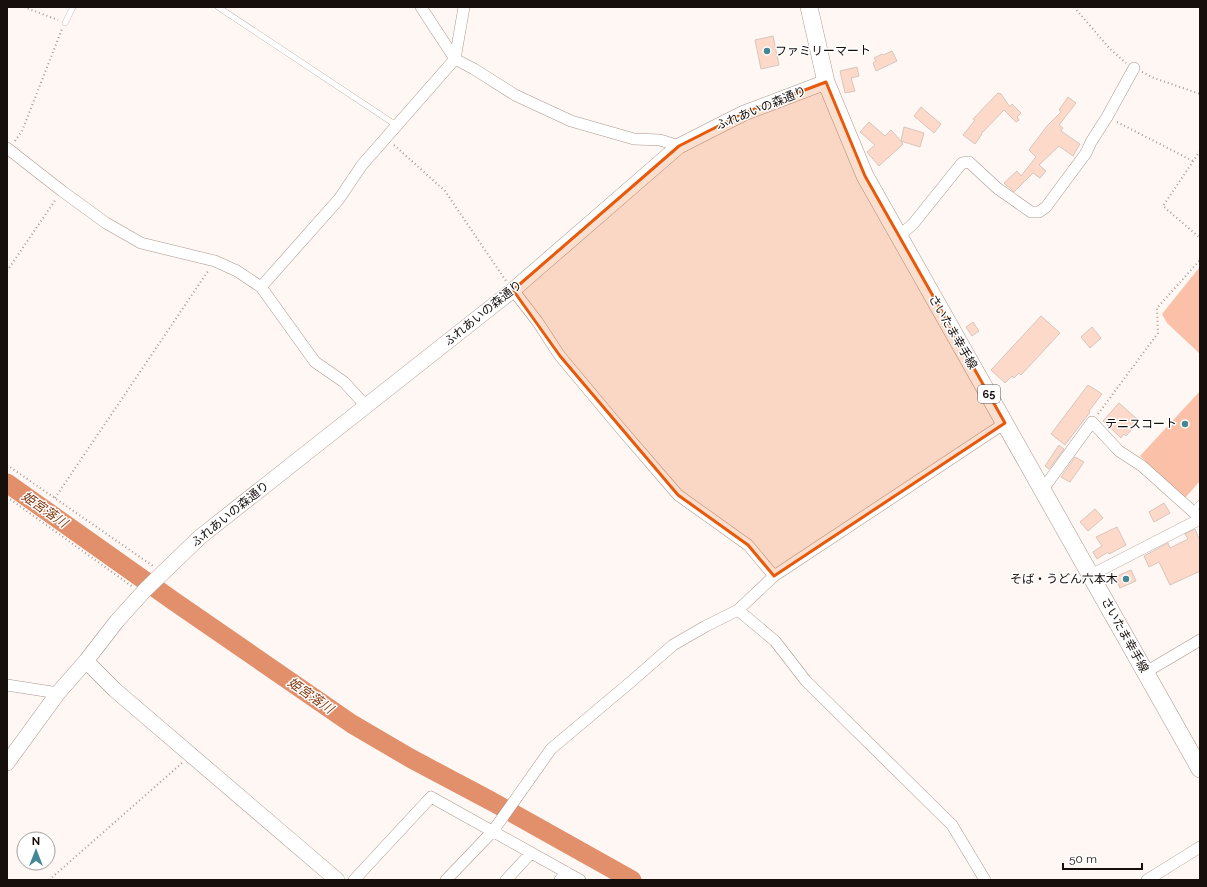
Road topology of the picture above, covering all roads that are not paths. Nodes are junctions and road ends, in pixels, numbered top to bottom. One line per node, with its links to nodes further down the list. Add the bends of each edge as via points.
1 (73, 7): 6 (lane)
2 (218, 7): 10 (lane)
3 (421, 7): 7 (street)
4 (464, 7): 7 (street)
5 (809, 7): 9 (main road, さいたま幸手線 / 65)
6 (65, 23)
7 (455, 59): 10 (street); 11 (street, via 515,95 570,121 634,139 660,140)
8 (1134, 68): 13 (street, via 1086,154 1046,207 1039,212 1031,212 997,188 969,162 962,163 913,224)
9 (826, 82): 11 (street, ふれあいの森通り, via 744,112); 13 (main road, さいたま幸手線 / 65, via 865,176)
10 (396, 125): 14 (street, via 362,165 339,199)
11 (679, 146): 15 (street, ふれあいの森通り)
12 (8, 149): 14 (street, via 106,223 141,243 214,261 237,271)
13 (898, 236): 17 (main road, さいたま幸手線 / 65)
14 (261, 287): 16 (street, via 315,362 344,382)
15 (513, 290): 16 (street, ふれあいの森通り); 21 (street, via 560,356 678,495 748,545)
16 (366, 406): 24 (street, ふれあいの森通り, via 200,537 143,592)
17 (1005, 423): 18 (main road, さいたま幸手線 / 65); 21 (street)
18 (1042, 489): 19 (street, via 1092,422 1119,452 1142,466); 20 (main road, さいたま幸手線 / 65)
19 (1198, 513): 20 (street)
20 (1091, 575): 25 (main road, さいたま幸手線 / 65)
21 (774, 576): 22 (street)
22 (738, 610): 30 (street, via 673,645 551,750); 39 (street, via 775,641 806,681 952,825)
23 (1200, 640): 25 (street)
24 (86, 661): 27 (street); 34 (street, via 115,690)
25 (1146, 672): 29 (main road, さいたま幸手線 / 65)
26 (7, 685): 27 (street)
27 (58, 693): 28 (street)
28 (7, 763)
29 (1200, 769)
30 (495, 828): 32 (street); 35 (street, via 431,797); 36 (street)
31 (1200, 848): 40 (street)
32 (531, 853): 33 (street); 37 (street)
33 (563, 876): 38 (street)
34 (338, 880)
35 (354, 880)
36 (446, 880)
37 (506, 880)
38 (580, 880)
39 (985, 880)
40 (1147, 880)

